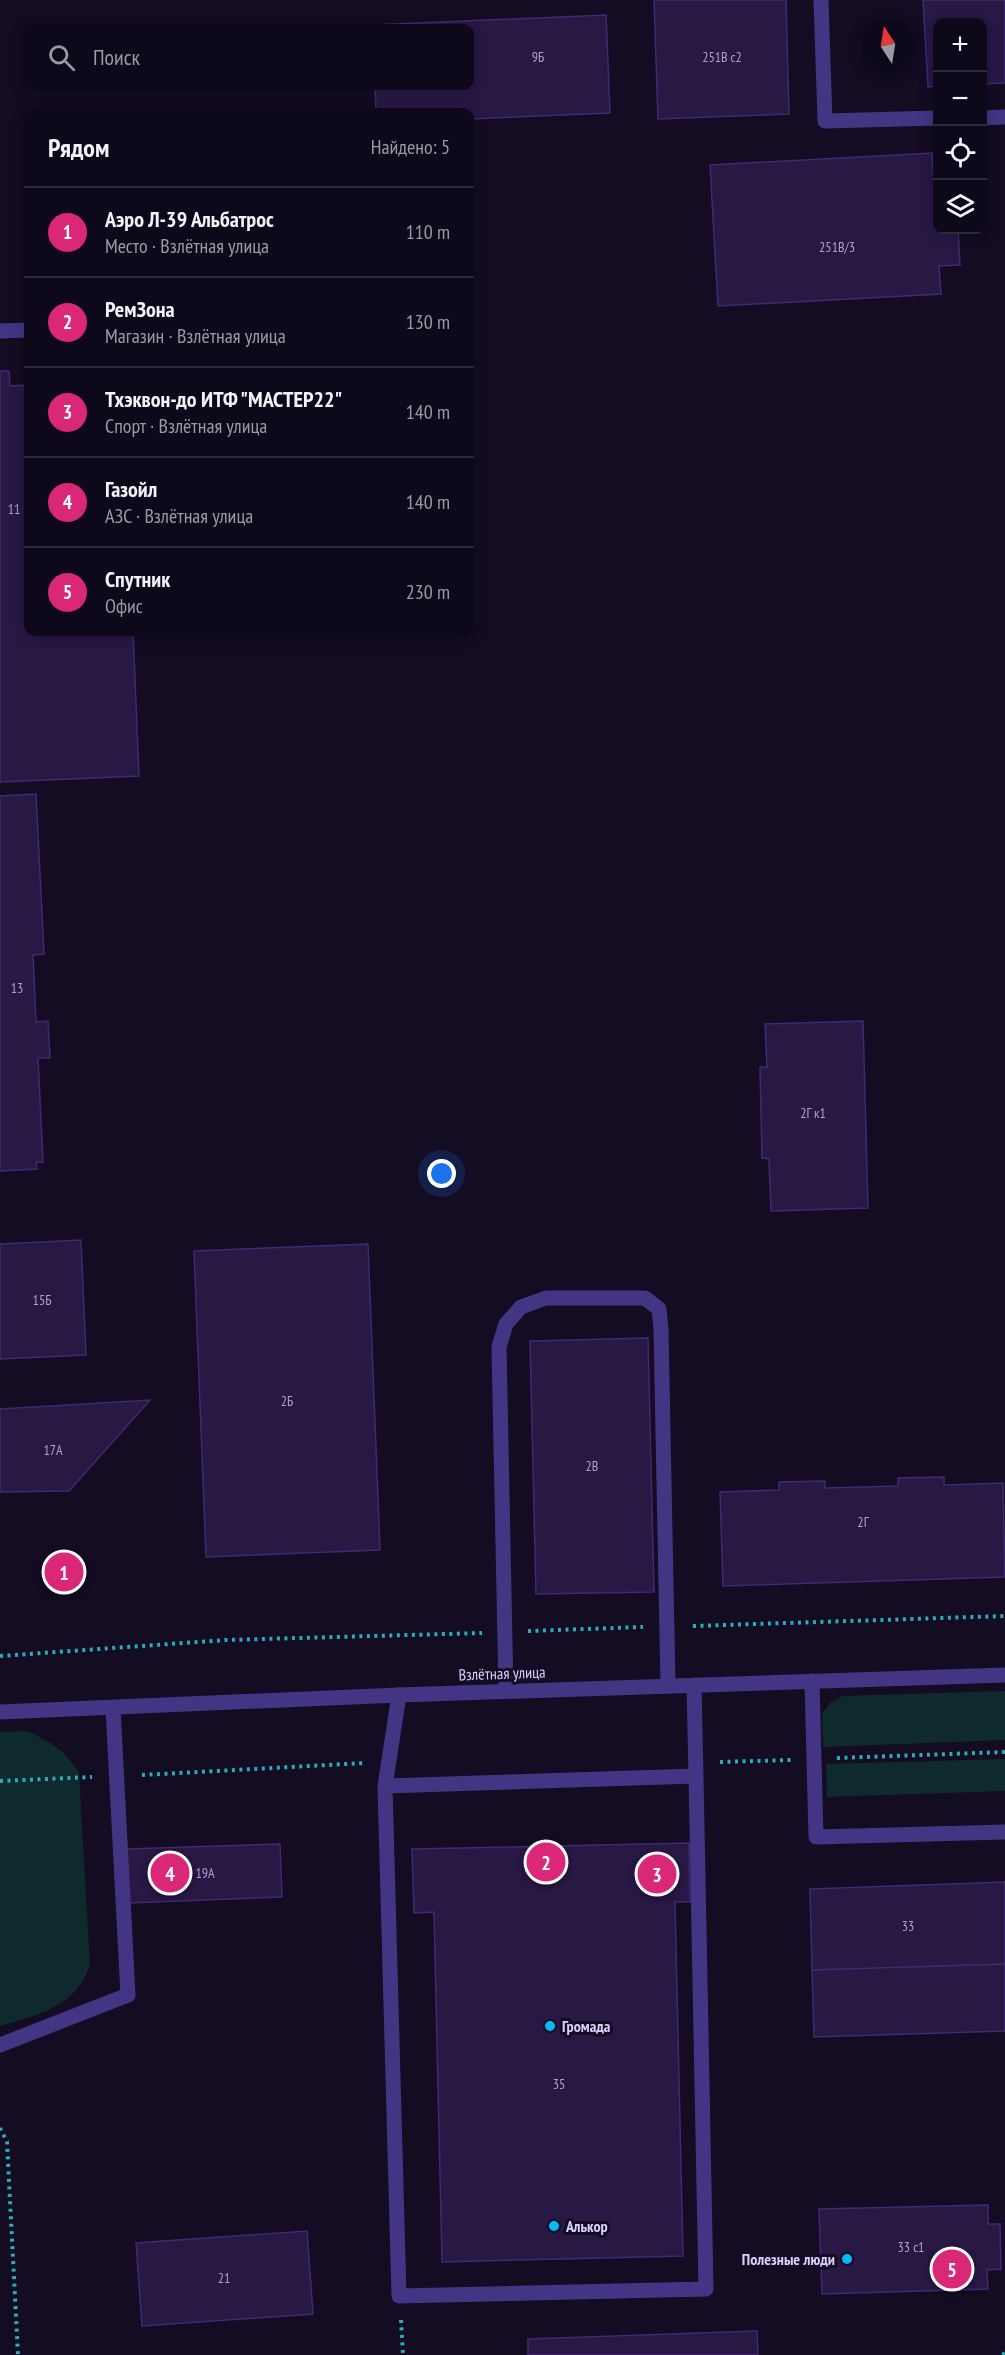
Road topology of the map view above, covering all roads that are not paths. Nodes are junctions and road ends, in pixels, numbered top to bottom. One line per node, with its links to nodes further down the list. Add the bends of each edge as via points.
1 (821, 0): 3 (street, via 825,121)
2 (1005, 117): 4 (street)
3 (933, 118)
4 (987, 118)
5 (24, 330): 6 (street)
6 (0, 331)
7 (1005, 1675): 8 (street, Взлётная улица)
8 (812, 1681): 9 (street, Взлётная улица); 17 (street, via 816,1837)
9 (694, 1685): 10 (street, Взлётная улица); 15 (street)
10 (669, 1686): 11 (street, Взлётная улица); 11 (street, via 659,1309 645,1298 546,1298 521,1306 506,1324 499,1347)
11 (506, 1691): 12 (street, Взлётная улица)
12 (399, 1695): 13 (street, Взлётная улица); 16 (street)
13 (113, 1708): 14 (street, Взлётная улица); 18 (street, via 128,1995)
14 (0, 1712)
15 (696, 1770): 16 (street); 16 (street, via 706,2289 399,2296)
16 (385, 1786)
17 (1005, 1832)
18 (0, 2044)

